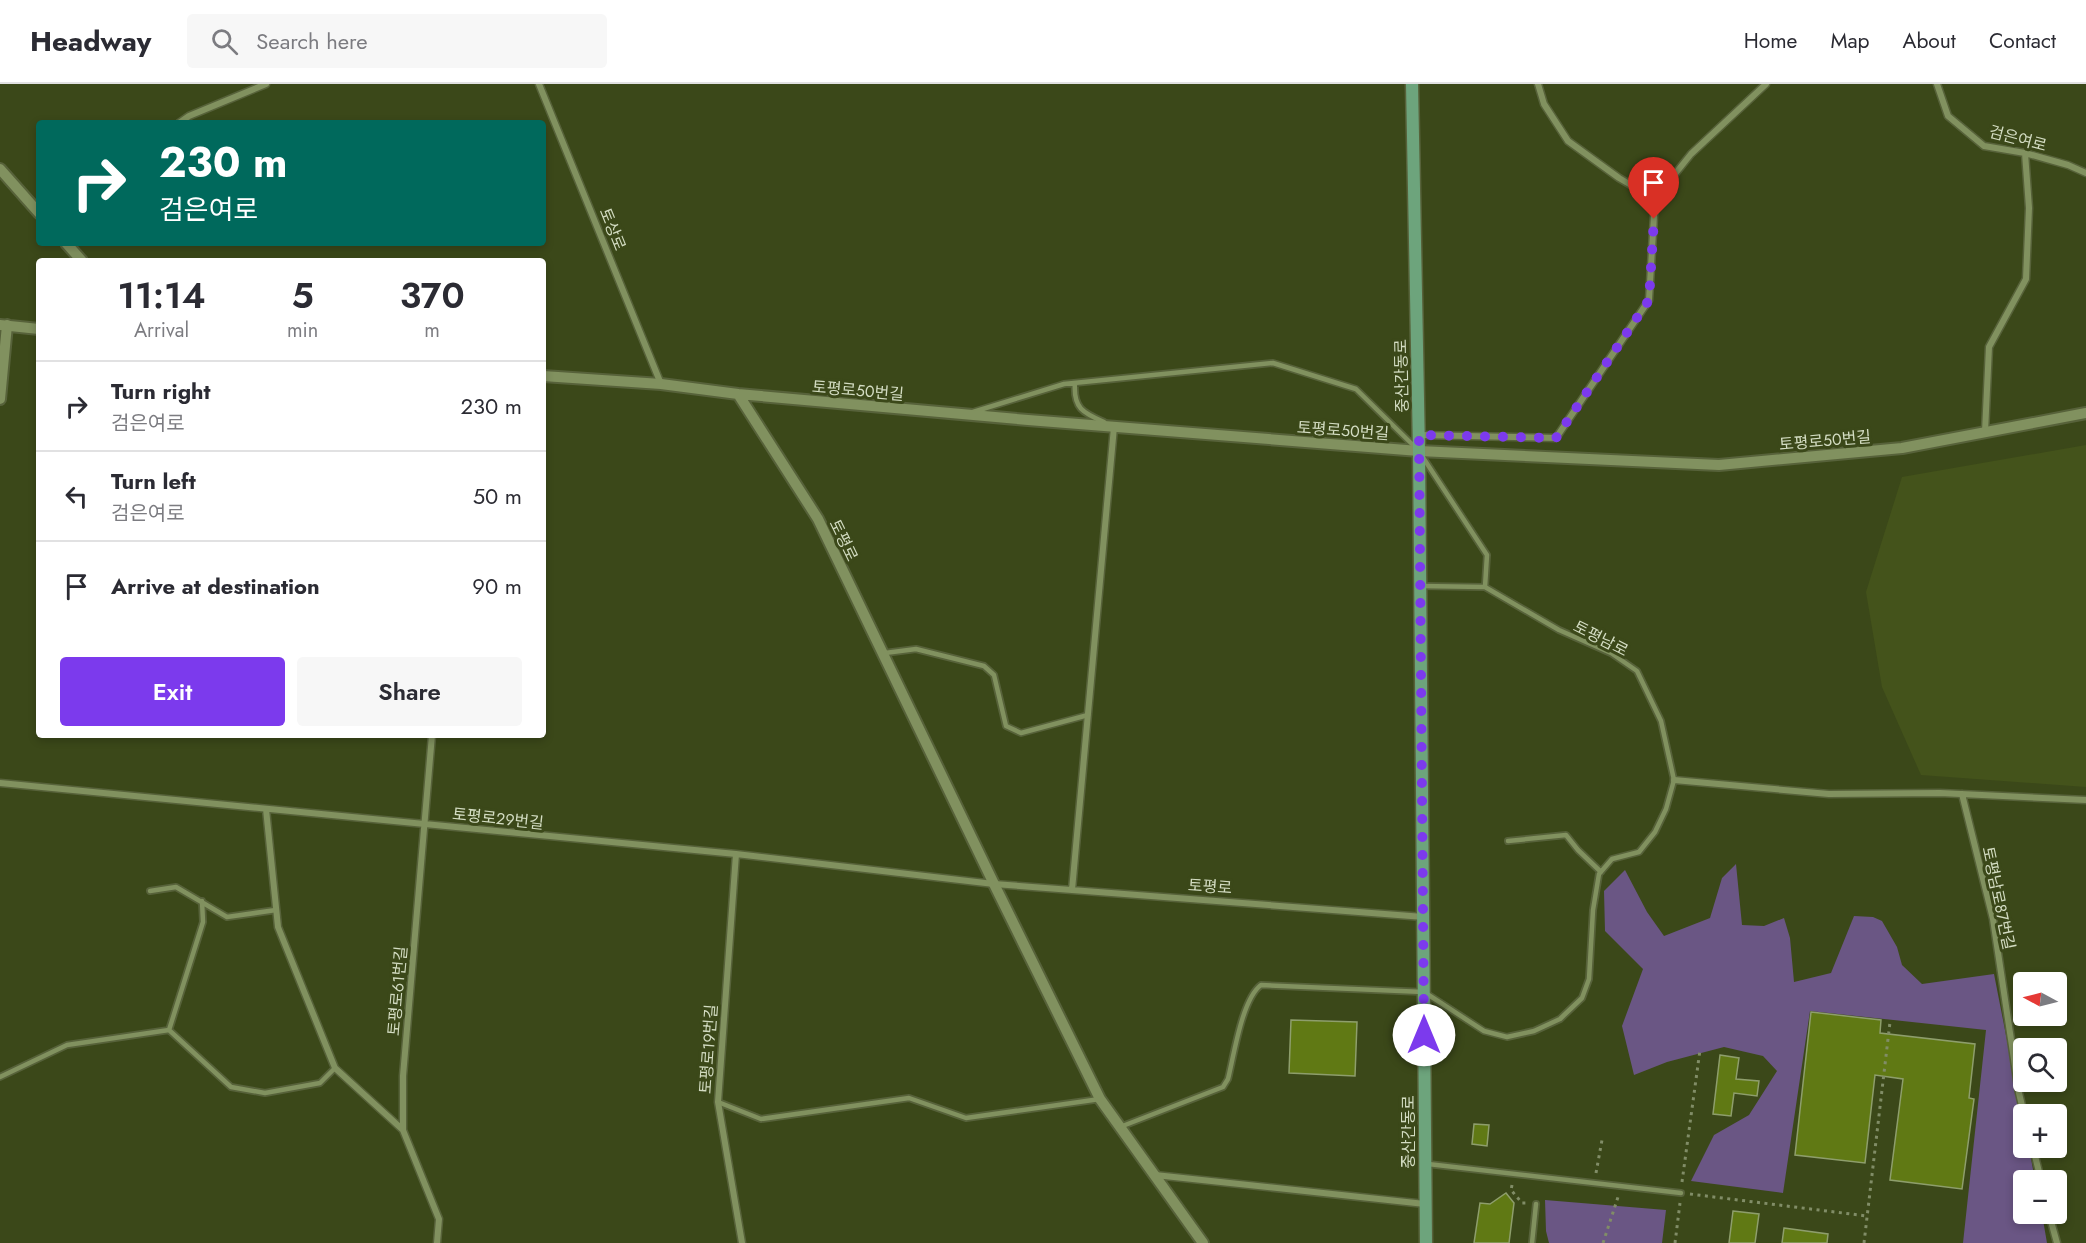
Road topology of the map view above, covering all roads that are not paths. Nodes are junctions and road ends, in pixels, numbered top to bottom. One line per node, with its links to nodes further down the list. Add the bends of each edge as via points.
1 (266, 84): 7 (street)
2 (539, 84): 19 (street, 토상로)
3 (1412, 84): 26 (main road, 중산간동로)
4 (1538, 84): 11 (street, via 1544,104 1568,141)
5 (1766, 84): 11 (street, via 1691,154)
6 (1937, 84): 8 (street, 검은여로, via 1948,116 1984,146)
7 (183, 120)
8 (2025, 153): 10 (street, 검은여로); 25 (street, via 2030,208 2026,279 1989,347)
9 (0, 169): 12 (street)
10 (2086, 173)
11 (1655, 199): 26 (street, via 1649,300 1556,438)
12 (36, 210)
13 (69, 246): 14 (street)
14 (79, 258)
15 (4, 325): 16 (street); 20 (street)
16 (36, 328)
17 (546, 376): 19 (street)
18 (1075, 383): 23 (lane); 24 (lane, via 1074,395 1084,414); 27 (lane, via 1273,363 1356,389)
19 (661, 384): 21 (street)
20 (0, 392)
21 (738, 394): 23 (street, 토평로50번길); 30 (street, 토평로, via 818,519)
22 (2086, 413): 25 (street, 토평로50번길)
23 (966, 414): 24 (street, 토평로50번길)
24 (1114, 427): 27 (street, 토평로50번길); 31 (street)
25 (1985, 432): 27 (street, 토평로50번길, via 1902,448 1719,465)
26 (1419, 435): 27 (main road, 중산간동로)
27 (1419, 451): 28 (main road, 중산간동로); 29 (lane, via 1486,555)
28 (1420, 586): 29 (lane, 토평남로); 47 (main road, 중산간동로)
29 (1485, 587): 33 (lane, 토평남로, via 1559,630 1611,653 1637,671 1660,721)
30 (882, 653): 31 (lane, via 916,649 984,666 994,675 1006,726 1021,732); 42 (street, 토평로)
31 (1088, 715): 43 (street)
32 (432, 738): 38 (street, 토평로61번길)
33 (1674, 780): 35 (street, via 1828,794); 41 (lane, via 1656,832 1639,852 1612,859)
34 (0, 783): 37 (street, 토평로29번길)
35 (1962, 794): 36 (street); 54 (street, 토평남로87번길, via 1993,919)
36 (2086, 800)
37 (266, 809): 38 (street, 토평로29번길); 46 (street)
38 (424, 824): 40 (street, 토평로29번길); 56 (street, 토평로61번길, via 404,1076)
39 (1508, 840): 41 (lane, via 1566,835)
40 (736, 854): 42 (street, 토평로29번길); 53 (street, 토평로19번길)
41 (1601, 872): 48 (lane, via 1593,910 1589,979 1582,998 1560,1019 1534,1031 1507,1037 1484,1031)
42 (993, 884): 43 (street, 토평로); 52 (street, 토평로)
43 (1072, 890): 47 (street, 토평로)
44 (150, 891): 45 (lane, via 176,887)
45 (202, 901): 46 (lane, via 227,917); 49 (lane, via 203,922)
46 (276, 910): 50 (street, via 278,927)
47 (1424, 917): 48 (main road, 중산간동로)
48 (1424, 992): 55 (lane, via 1261,985 1247,1004 1223,1087); 57 (main road, 중산간동로)
49 (169, 1030): 50 (lane, via 231,1087 265,1093 320,1083); 51 (lane, via 67,1045)
50 (335, 1068): 56 (street)
51 (0, 1077)
52 (1100, 1099): 53 (lane, via 966,1119 909,1098 761,1119); 55 (street, 토평로)
53 (718, 1102): 64 (street, 토평로19번길)
54 (2022, 1104)
55 (1120, 1127): 58 (street, 토평로)
56 (404, 1130): 63 (street, 토평로61번길, via 439,1220)
57 (1425, 1163): 59 (lane); 60 (main road, 중산간동로)
58 (1155, 1175): 60 (street); 65 (street, 토평로)
59 (1681, 1193)
60 (1425, 1204): 66 (main road, 중산간동로)
61 (1536, 1204): 67 (lane)
62 (2052, 1224): 68 (street)
63 (436, 1243)
64 (742, 1243)
65 (1203, 1243)
66 (1426, 1243)
67 (1532, 1243)
68 (2057, 1243)

